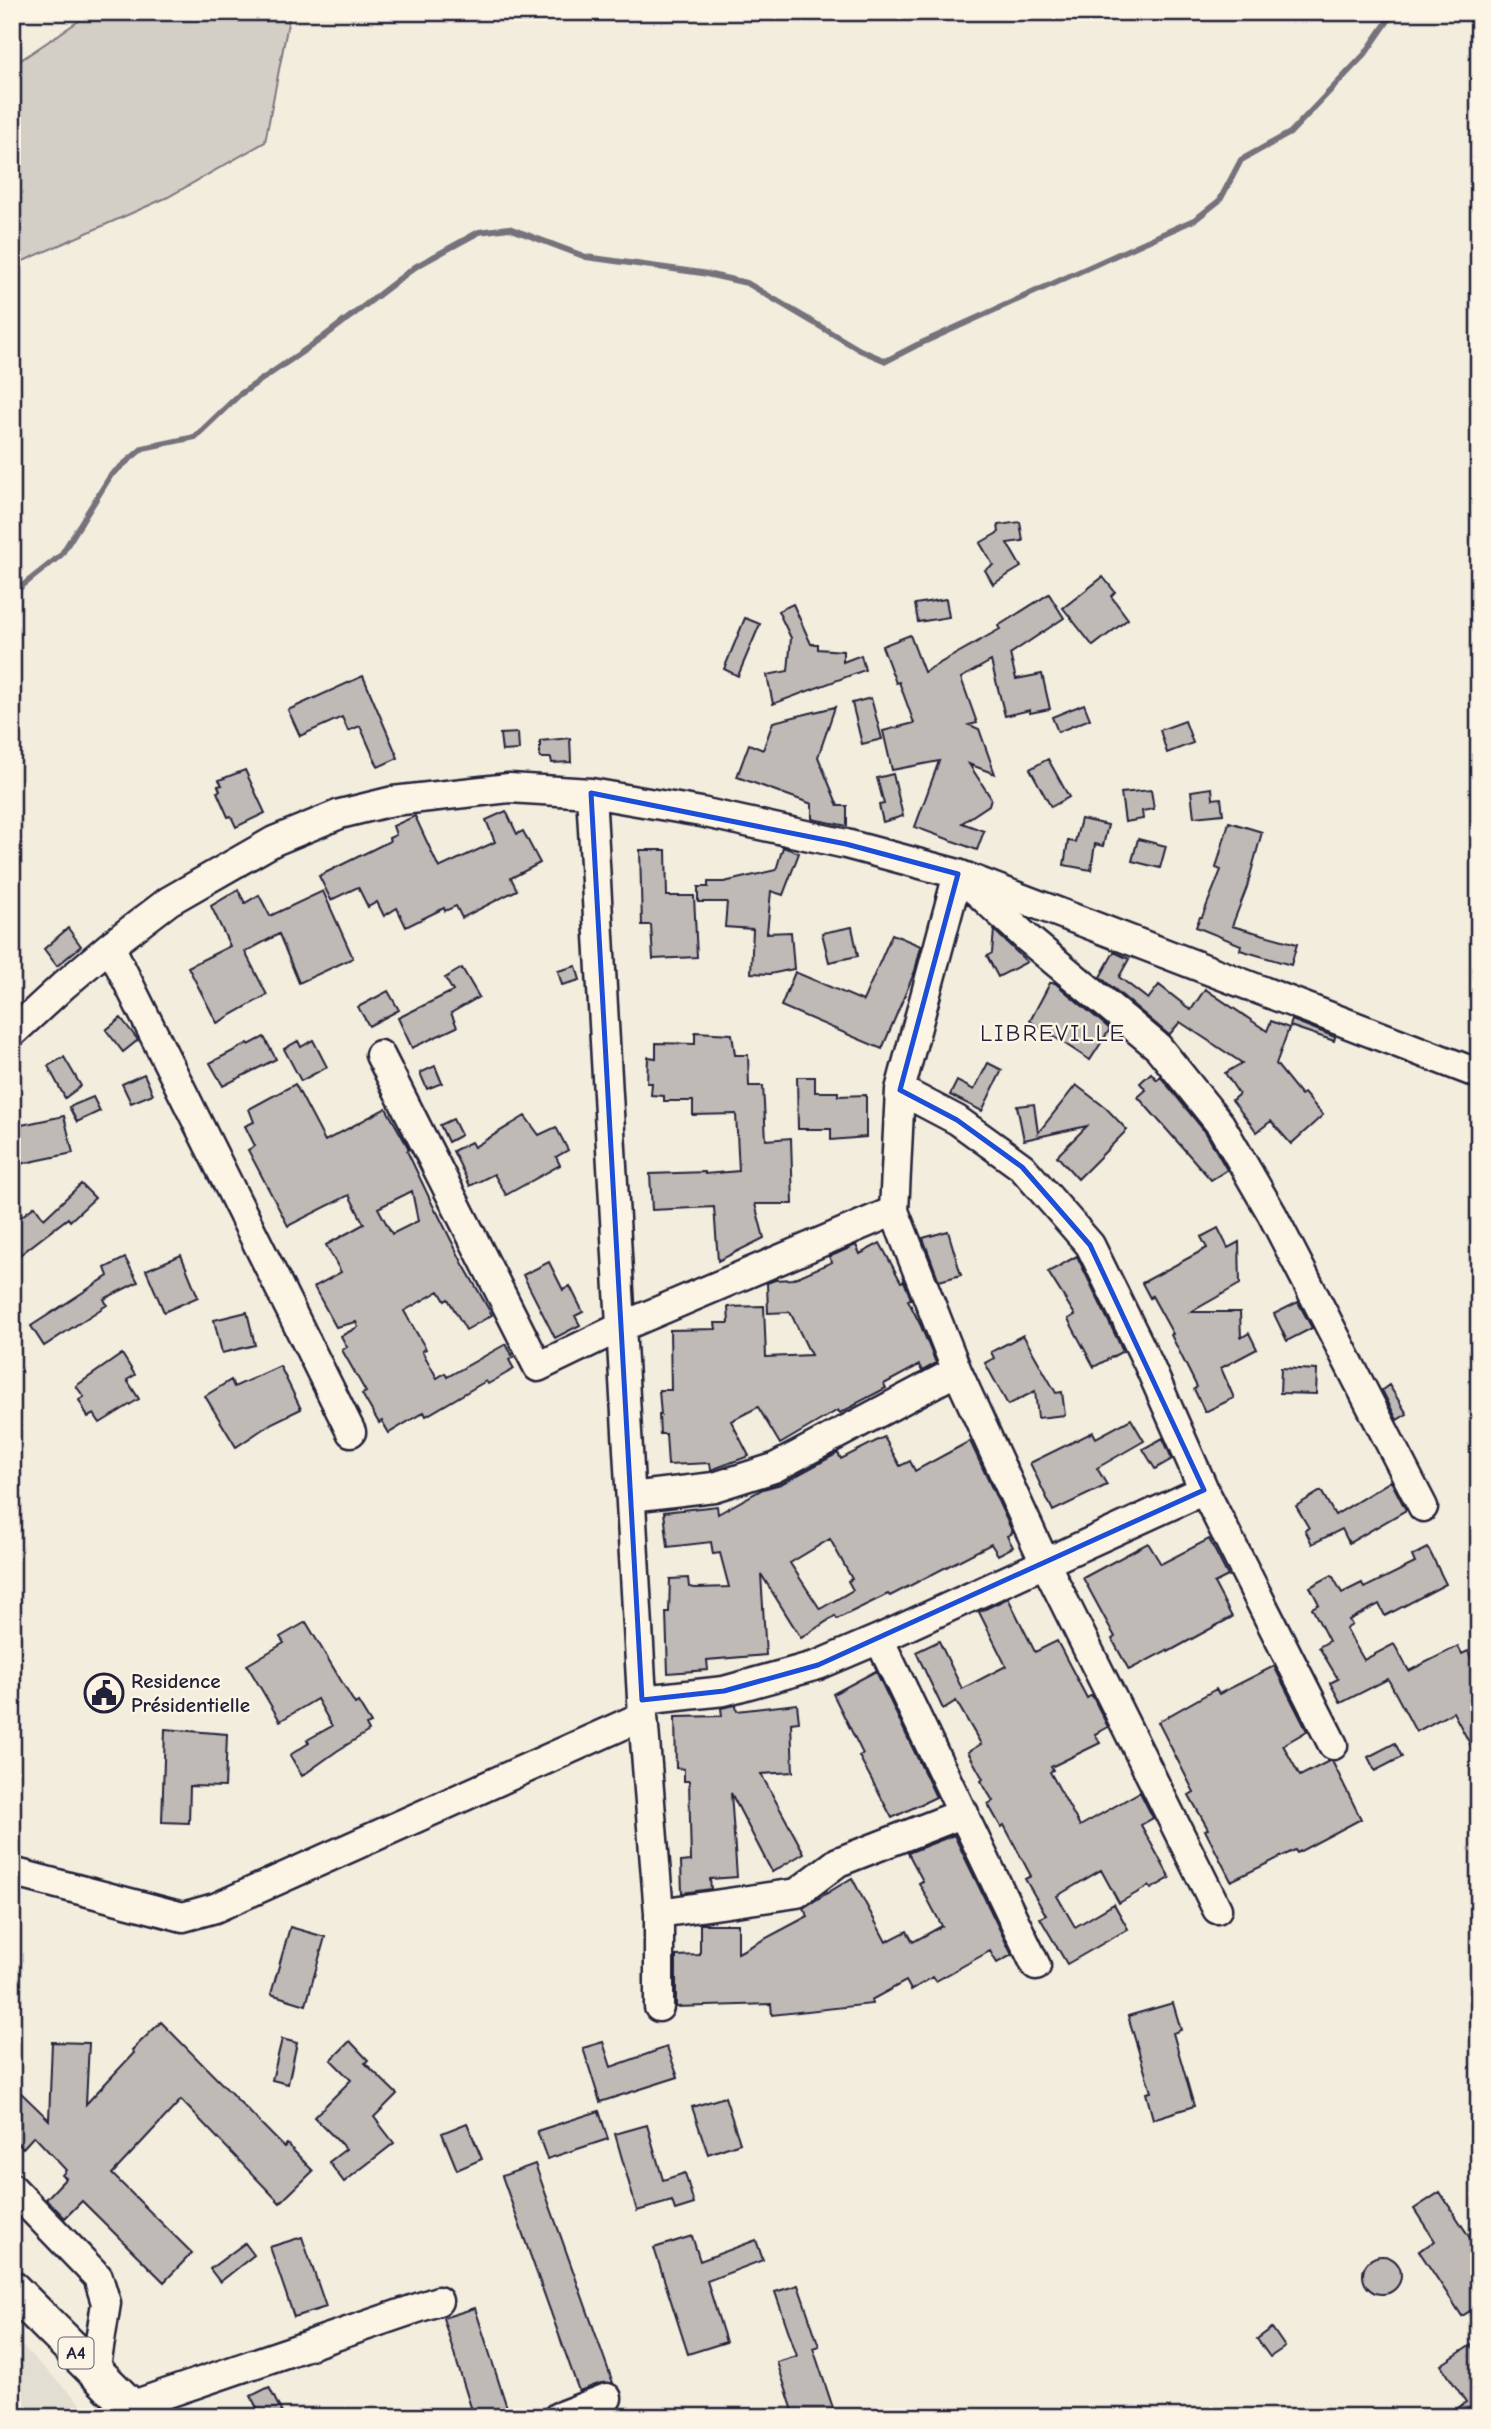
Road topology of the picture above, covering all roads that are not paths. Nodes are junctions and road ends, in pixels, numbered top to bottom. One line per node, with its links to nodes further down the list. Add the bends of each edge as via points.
1 (591, 793): 2 (street, via 820,838); 3 (street, via 509,788 393,801 340,814 274,841 201,882); 9 (street)
2 (958, 874): 6 (street); 7 (street); 14 (street, via 1158,1047 1220,1124 1272,1214)
3 (110, 946): 4 (street); 11 (street)
4 (12, 1033)
5 (380, 1055): 9 (street, via 538,1367)
6 (1479, 1074)
7 (900, 1090): 8 (street); 12 (street, via 957,1120 1022,1167 1090,1245)
8 (894, 1211): 9 (street); 10 (street)
9 (621, 1326): 13 (street)
10 (957, 1371): 13 (street, via 774,1468 714,1487); 15 (street)
11 (351, 1432)
12 (1204, 1490): 15 (street); 18 (street)
13 (631, 1497): 17 (street)
14 (1423, 1507)
15 (1045, 1563): 16 (street); 21 (street)
16 (879, 1639): 17 (street, via 766,1681); 19 (street)
17 (642, 1708): 20 (street, via 215,1908 183,1917); 22 (street)
18 (1333, 1745)
19 (964, 1813): 22 (street, via 838,1861 797,1893); 23 (street)
20 (12, 1872)
21 (1217, 1909)
22 (659, 1913): 24 (street)
23 (1036, 1966)
24 (659, 2007)
25 (12, 2188): 28 (street, via 98,2277 106,2303)
26 (12, 2288): 28 (main road, A4)
27 (438, 2301): 30 (street)
28 (95, 2373): 30 (main road, A4)
29 (607, 2398): 31 (street)
30 (135, 2411)
31 (558, 2417)

